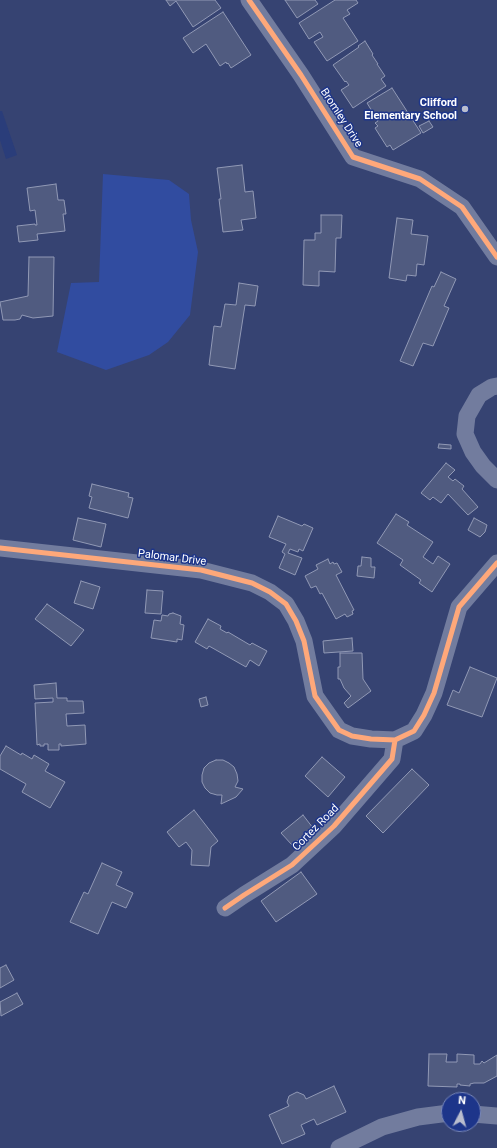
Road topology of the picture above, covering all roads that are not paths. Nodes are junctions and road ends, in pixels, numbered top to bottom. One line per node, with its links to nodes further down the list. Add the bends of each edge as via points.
1 (250, 0): 2 (street, Bromley Drive, via 354,157 420,180 462,207)
2 (497, 257)
3 (497, 386): 4 (street, via 479,395 467,416 465,434 473,452)
4 (497, 480)
5 (0, 548): 7 (street, Palomar Drive, via 201,570 252,583 286,604 304,641 315,696 339,730 352,736)
6 (497, 563): 7 (street, Palomar Drive, via 459,607 434,693 424,715 414,731)
7 (395, 740): 8 (street, Cortez Road, via 392,759 334,826 292,865)
8 (226, 908)
9 (441, 1114): 12 (street, via 418,1117 382,1127)
10 (481, 1115): 11 (street)
11 (497, 1116)
12 (339, 1148)

